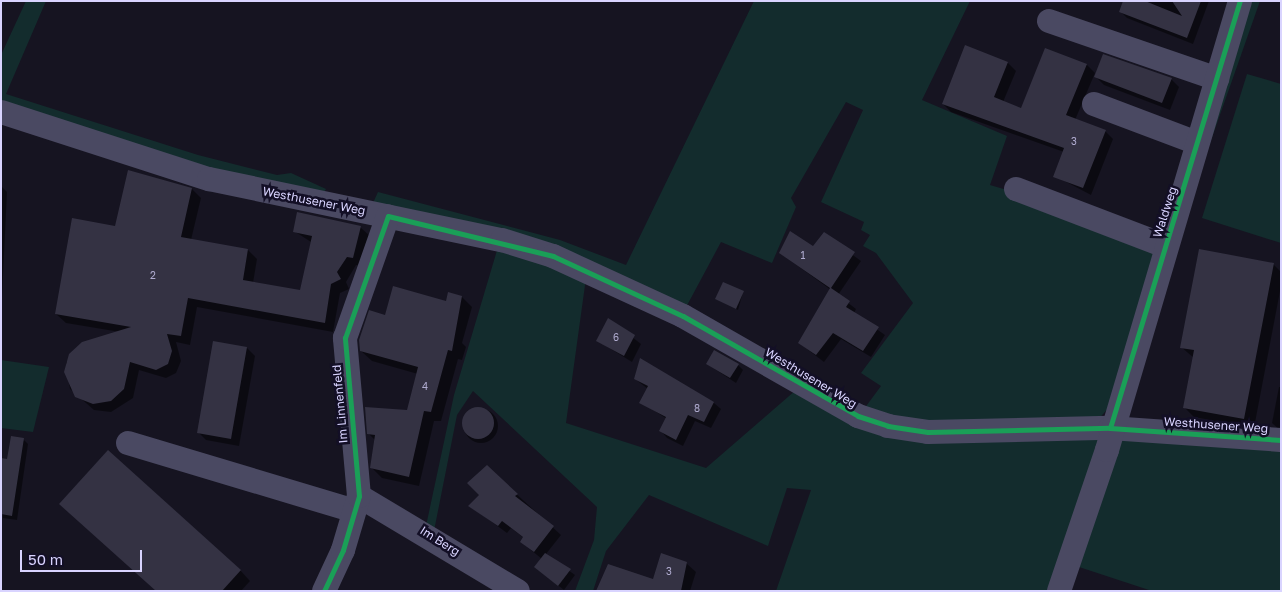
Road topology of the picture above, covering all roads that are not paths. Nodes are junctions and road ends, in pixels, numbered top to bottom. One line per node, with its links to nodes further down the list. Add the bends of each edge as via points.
1 (1240, 1): 3 (street, Waldweg)
2 (1049, 21): 3 (street)
3 (1217, 79): 6 (street, Waldweg)
4 (1094, 104): 6 (street)
5 (1, 112): 8 (street, Westhusener Weg, via 209,178)
6 (1197, 143): 9 (street, Waldweg)
7 (1016, 188): 9 (street)
8 (388, 216): 10 (street, Westhusener Weg, via 553,256 683,316 858,416 888,426 928,432); 13 (street, Im Linnenfeld, via 345,338)
9 (1165, 246): 10 (street, Waldweg)
10 (1110, 428): 11 (street, Westhusener Weg); 16 (street, Waldweg)
11 (1281, 440)
12 (128, 443): 13 (street, Im Berg)
13 (356, 504): 14 (street, Im Linnenfeld); 15 (street, Im Berg)
14 (324, 591)
15 (518, 591)
16 (1059, 591)

